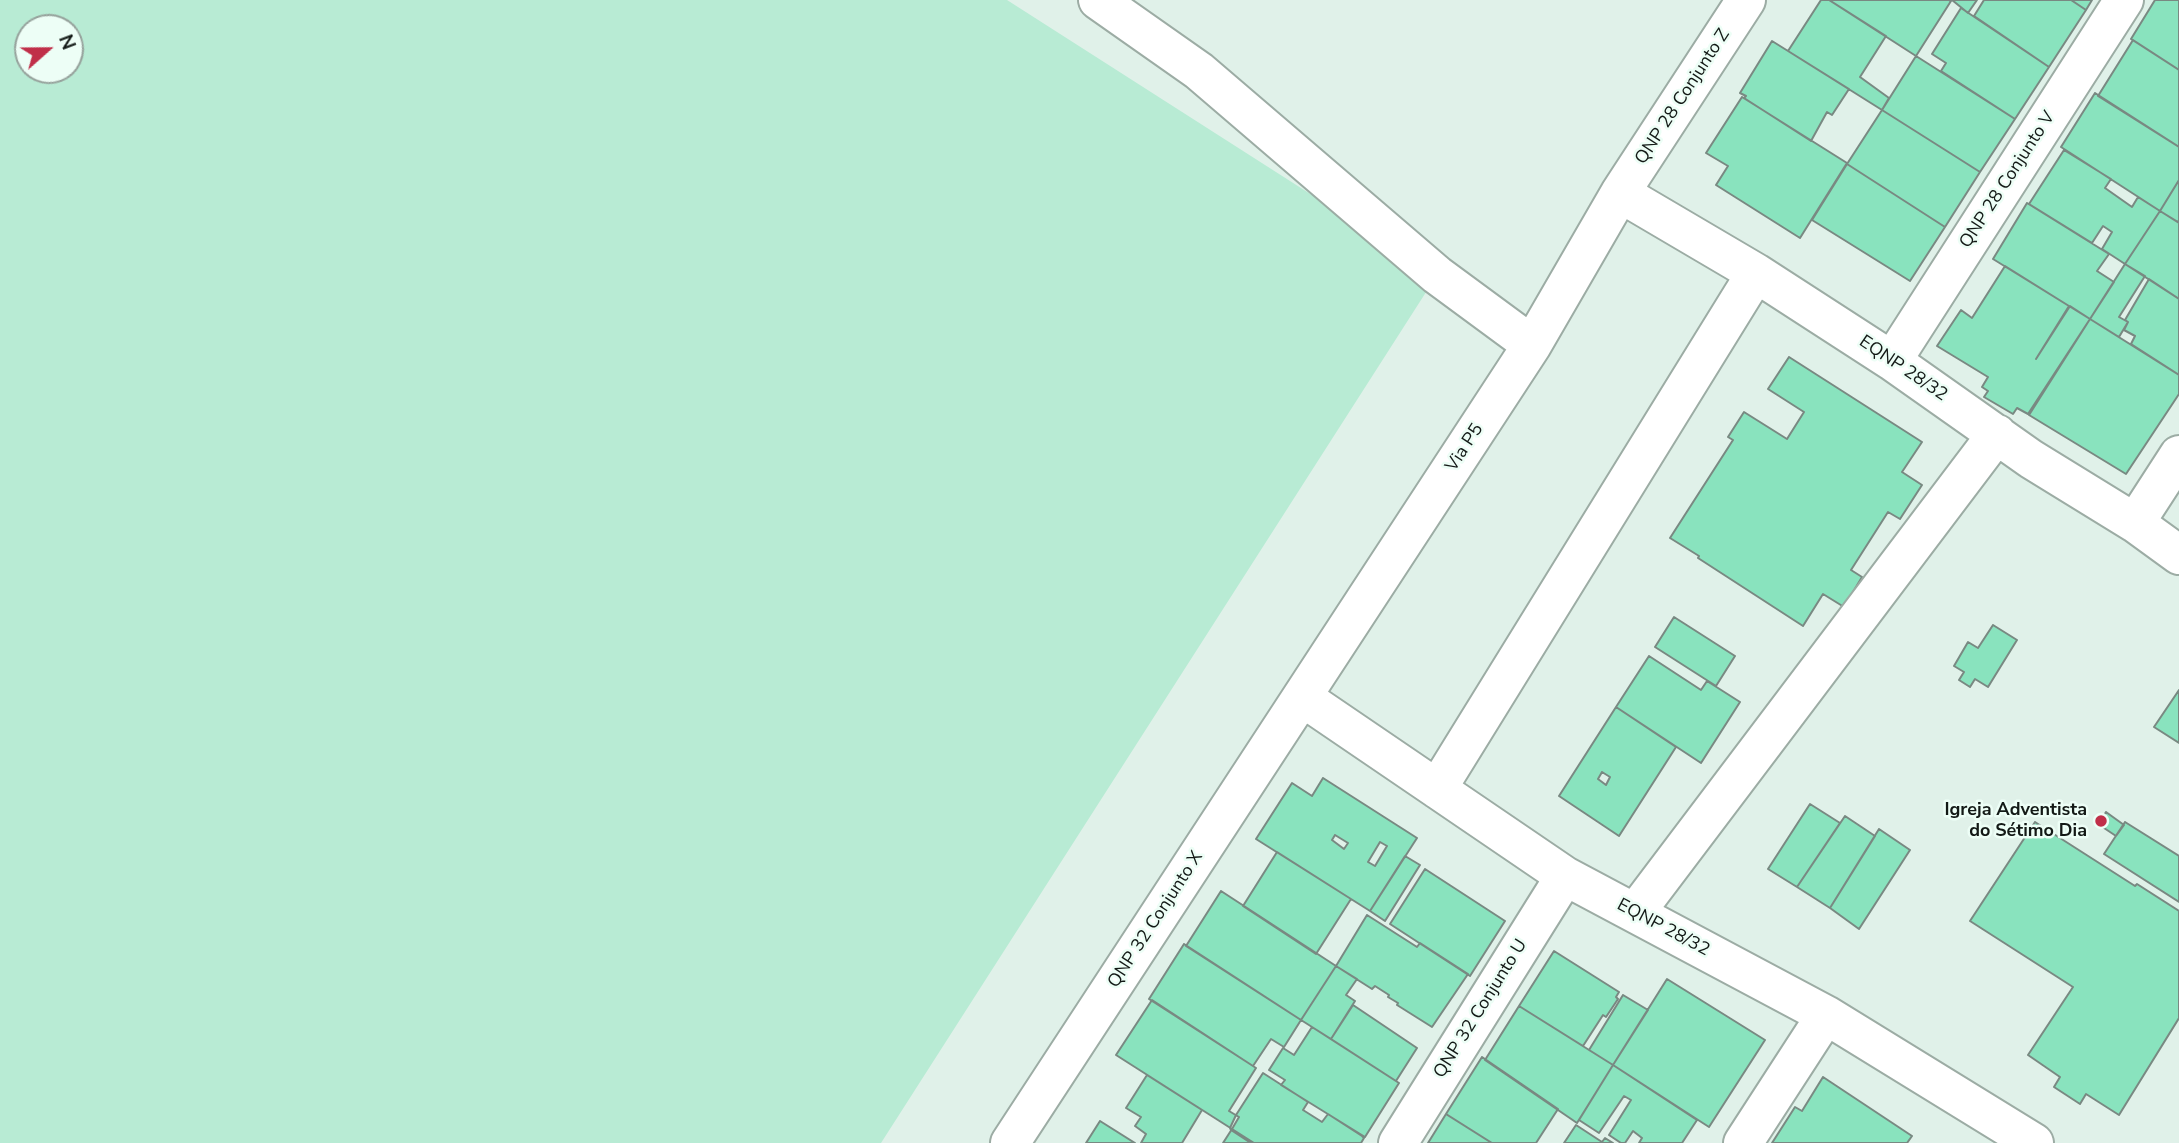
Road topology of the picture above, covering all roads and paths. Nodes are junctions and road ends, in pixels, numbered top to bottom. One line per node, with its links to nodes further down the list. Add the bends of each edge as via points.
1 (1098, 0): 6 (street, via 1199,71 1437,275)
2 (1746, 0): 4 (street, QNP 28 Conjunto Z)
3 (2123, 0): 7 (street, QNP 28 Conjunto V)
4 (1620, 193): 5 (street, EQNP 28/32); 6 (street, Via P5)
5 (1756, 273): 7 (street, EQNP 28/32); 13 (street)
6 (1532, 345): 12 (street, Via P5)
7 (1892, 361): 8 (street, EQNP 28/32)
8 (1997, 435): 10 (street, EQNP 28/32); 15 (street)
9 (2179, 455): 10 (street)
10 (2135, 523): 11 (street, EQNP 28/32)
11 (2179, 555)
12 (1302, 697): 13 (street, EQNP 28/32); 17 (street, QNP 32 Conjunto X)
13 (1437, 789): 14 (street, EQNP 28/32)
14 (1565, 876): 15 (street, EQNP 28/32); 18 (street, QNP 32 Conjunto U)
15 (1634, 913): 16 (street, EQNP 28/32)
16 (1826, 1015): 19 (street); 20 (street, EQNP 28/32)
17 (1010, 1143)
18 (1398, 1143)
19 (1744, 1143)
20 (2034, 1143)

